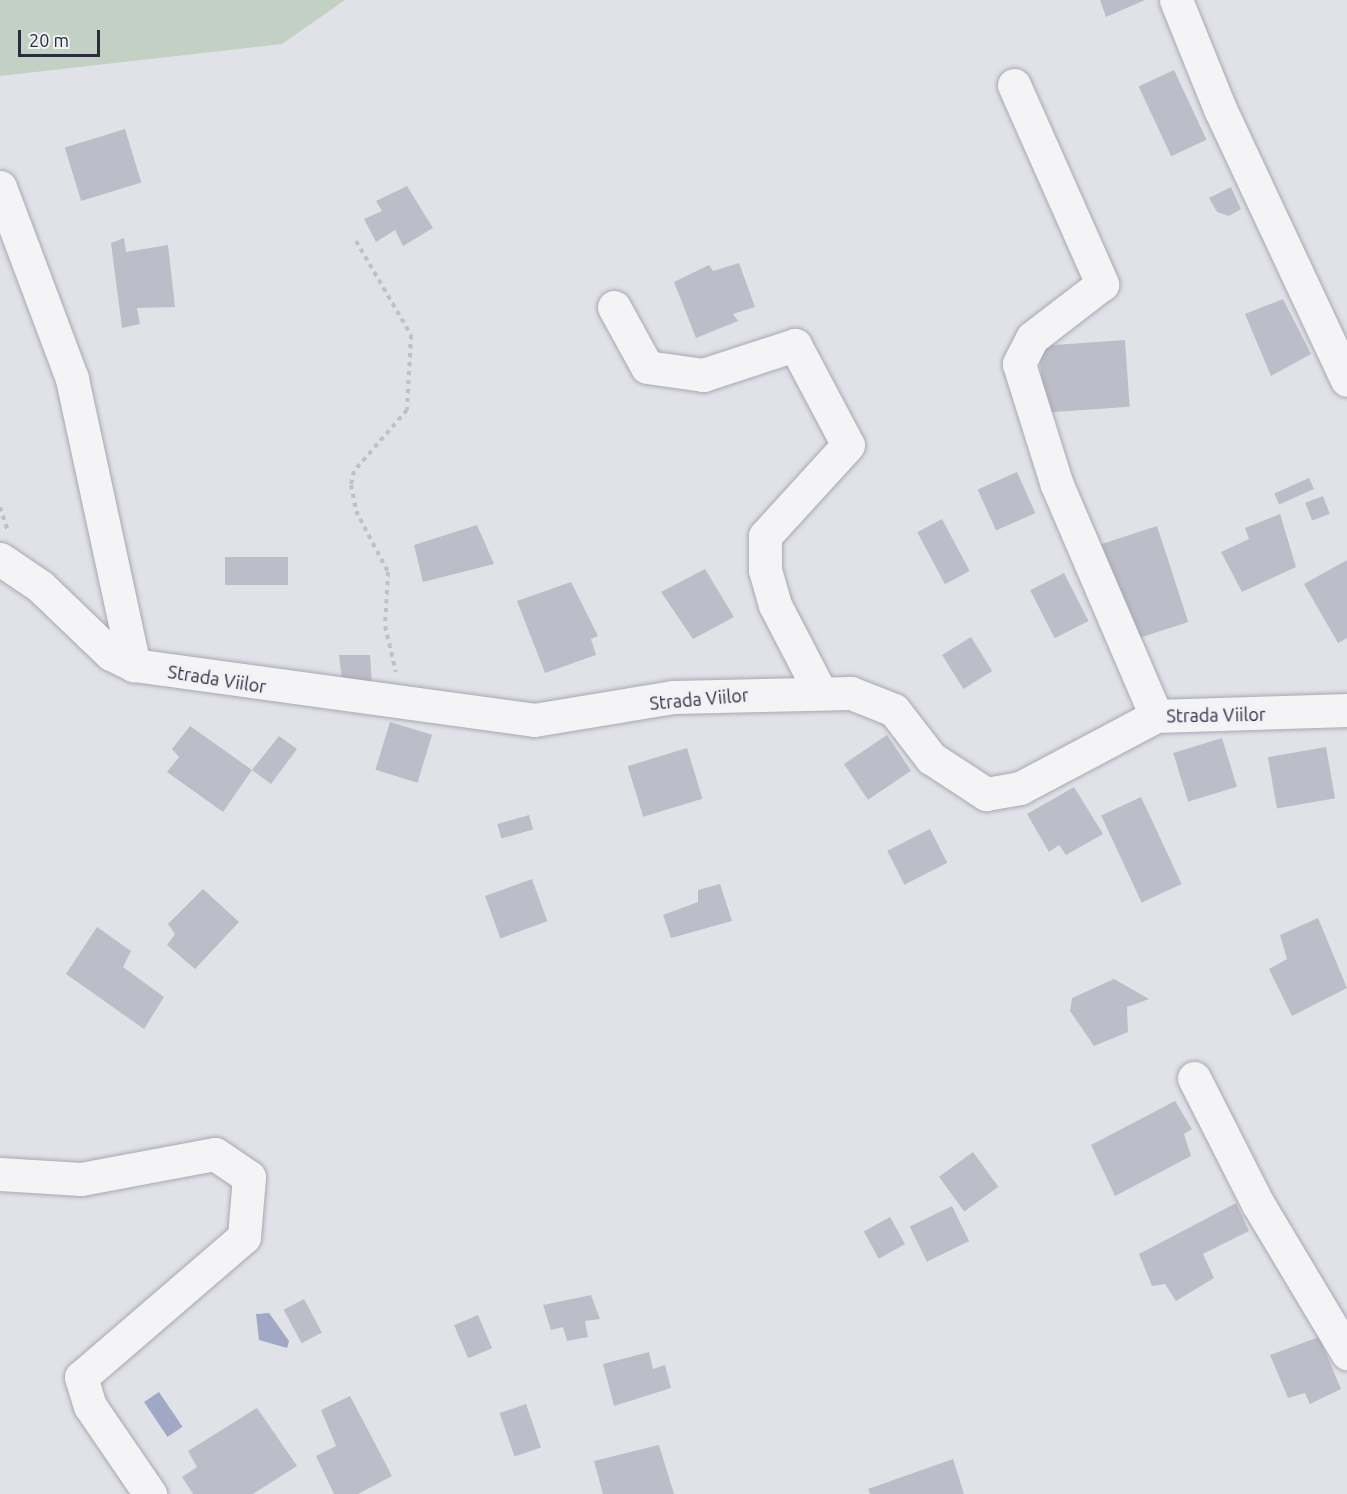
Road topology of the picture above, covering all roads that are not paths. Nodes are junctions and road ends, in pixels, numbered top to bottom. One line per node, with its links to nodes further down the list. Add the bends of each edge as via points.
1 (1176, 0): 5 (street, via 1220,110)
2 (1014, 85): 10 (street, via 1102,284 1032,338 1019,364 1057,485)
3 (0, 187): 7 (street, via 72,379)
4 (614, 307): 8 (street, via 647,367 703,375 795,345 848,445 765,536 765,570 776,605)
5 (1347, 380)
6 (0, 559): 7 (street, Strada Viilor, via 40,586 111,654)
7 (134, 665): 8 (street, Strada Viilor, via 534,720 673,698)
8 (819, 690): 10 (street, Strada Viilor, via 851,693 885,705 931,758 986,794 1020,788)
9 (1347, 710): 10 (street, Strada Viilor)
10 (1156, 716)
11 (1194, 1078): 13 (street, via 1258,1204)
12 (0, 1174): 14 (street, via 81,1179 215,1154 249,1177 244,1238 81,1377 90,1406)
13 (1347, 1353)
14 (150, 1494)

